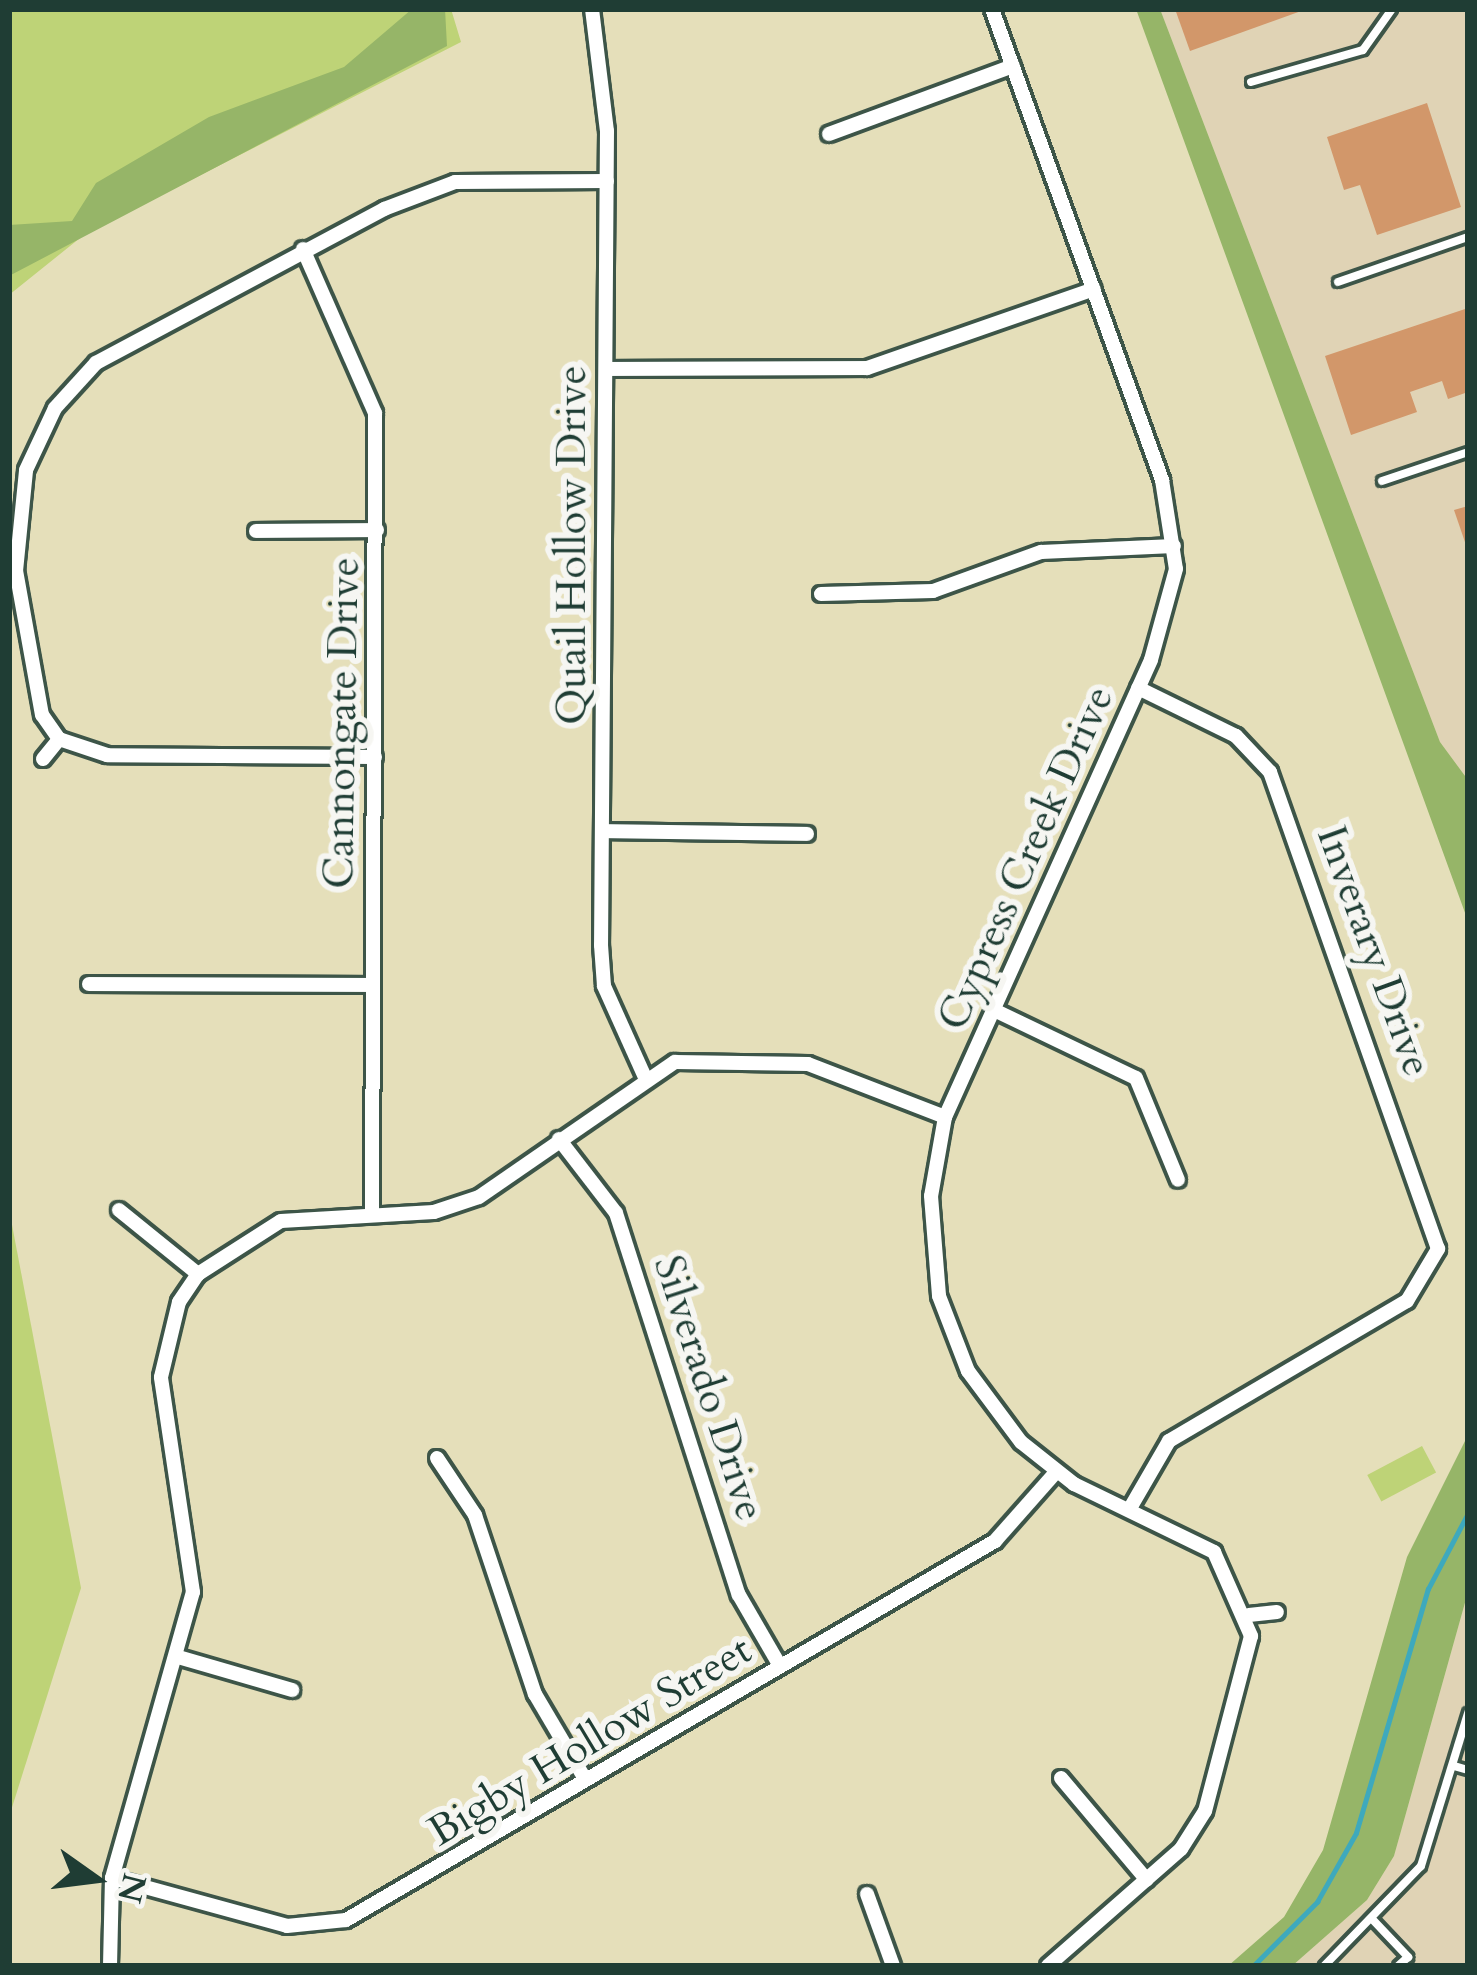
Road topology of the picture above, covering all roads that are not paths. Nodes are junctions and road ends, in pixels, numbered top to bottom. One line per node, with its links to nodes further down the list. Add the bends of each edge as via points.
1 (592, 9): 7 (street, Quail Hollow Drive)
2 (992, 9): 4 (street, Cypress Creek Drive)
3 (1392, 9): 5 (lane, via 1363,50)
4 (1013, 66): 6 (street); 11 (street, Cypress Creek Drive)
5 (1251, 82)
6 (829, 134)
7 (607, 181): 9 (street, via 455,182); 12 (street, Quail Hollow Drive)
8 (1468, 237): 10 (lane)
9 (303, 249): 15 (street, Cannongate Drive, via 366,377); 20 (street, via 96,362 40,437 17,500 16,571 42,715)
10 (1338, 282)
11 (1094, 289): 12 (street, via 867,368); 17 (street, Cypress Creek Drive)
12 (606, 369): 23 (street, Quail Hollow Drive)
13 (1468, 452): 14 (lane)
14 (1382, 481)
15 (377, 530): 16 (street); 21 (street, Cannongate Drive)
16 (256, 531)
17 (1174, 546): 18 (street, via 1041,553 933,591); 19 (street, Cypress Creek Drive, via 1172,596)
18 (821, 594)
19 (1138, 688): 27 (street, Cypress Creek Drive); 37 (street, Inverary Drive, via 1236,736 1270,772 1438,1249 1407,1301 1168,1441)
20 (58, 739): 21 (street, via 107,755); 22 (street)
21 (375, 757): 26 (street, Cannongate Drive)
22 (43, 759)
23 (603, 831): 24 (street); 28 (street, Quail Hollow Drive, via 604,986)
24 (807, 834)
25 (89, 984): 26 (street)
26 (373, 985): 33 (street, Cannongate Drive)
27 (994, 1010): 29 (street, Cypress Creek Drive); 31 (street, via 1136,1078)
28 (644, 1075): 29 (street, via 711,1054 772,1057); 30 (street)
29 (945, 1117): 36 (street, Cypress Creek Drive, via 931,1196 939,1296 968,1371)
30 (559, 1138): 33 (street, via 479,1197); 41 (street, Silverado Drive, via 616,1214 739,1595)
31 (1178, 1180)
32 (119, 1210): 34 (street)
33 (372, 1213): 34 (street, via 281,1221 229,1246)
34 (198, 1274): 40 (street, via 179,1302 161,1377 193,1592)
35 (437, 1458): 47 (street, via 475,1515 535,1694)
36 (1056, 1472): 37 (street, Cypress Creek Drive); 41 (street, Bigby Hollow Street, via 995,1541)
37 (1129, 1510): 39 (street, Cypress Creek Drive, via 1214,1552)
38 (1277, 1612): 39 (street)
39 (1249, 1615): 49 (street, via 1205,1811)
40 (178, 1657): 42 (street); 48 (street)
41 (780, 1666): 47 (street, Bigby Hollow Street)
42 (292, 1690)
43 (1468, 1713): 44 (lane)
44 (1454, 1766): 45 (lane); 51 (lane, via 1421,1866)
45 (1468, 1771)
46 (1061, 1778): 49 (street)
47 (585, 1779): 48 (street, Bigby Hollow Street, via 346,1920 287,1926)
48 (112, 1878): 52 (street)
49 (1147, 1880): 54 (street)
50 (867, 1894): 53 (street)
51 (1374, 1921): 55 (lane); 56 (lane, via 1408,1957)
52 (110, 1966)
53 (893, 1966)
54 (1048, 1966)
55 (1324, 1966)
56 (1398, 1966)

